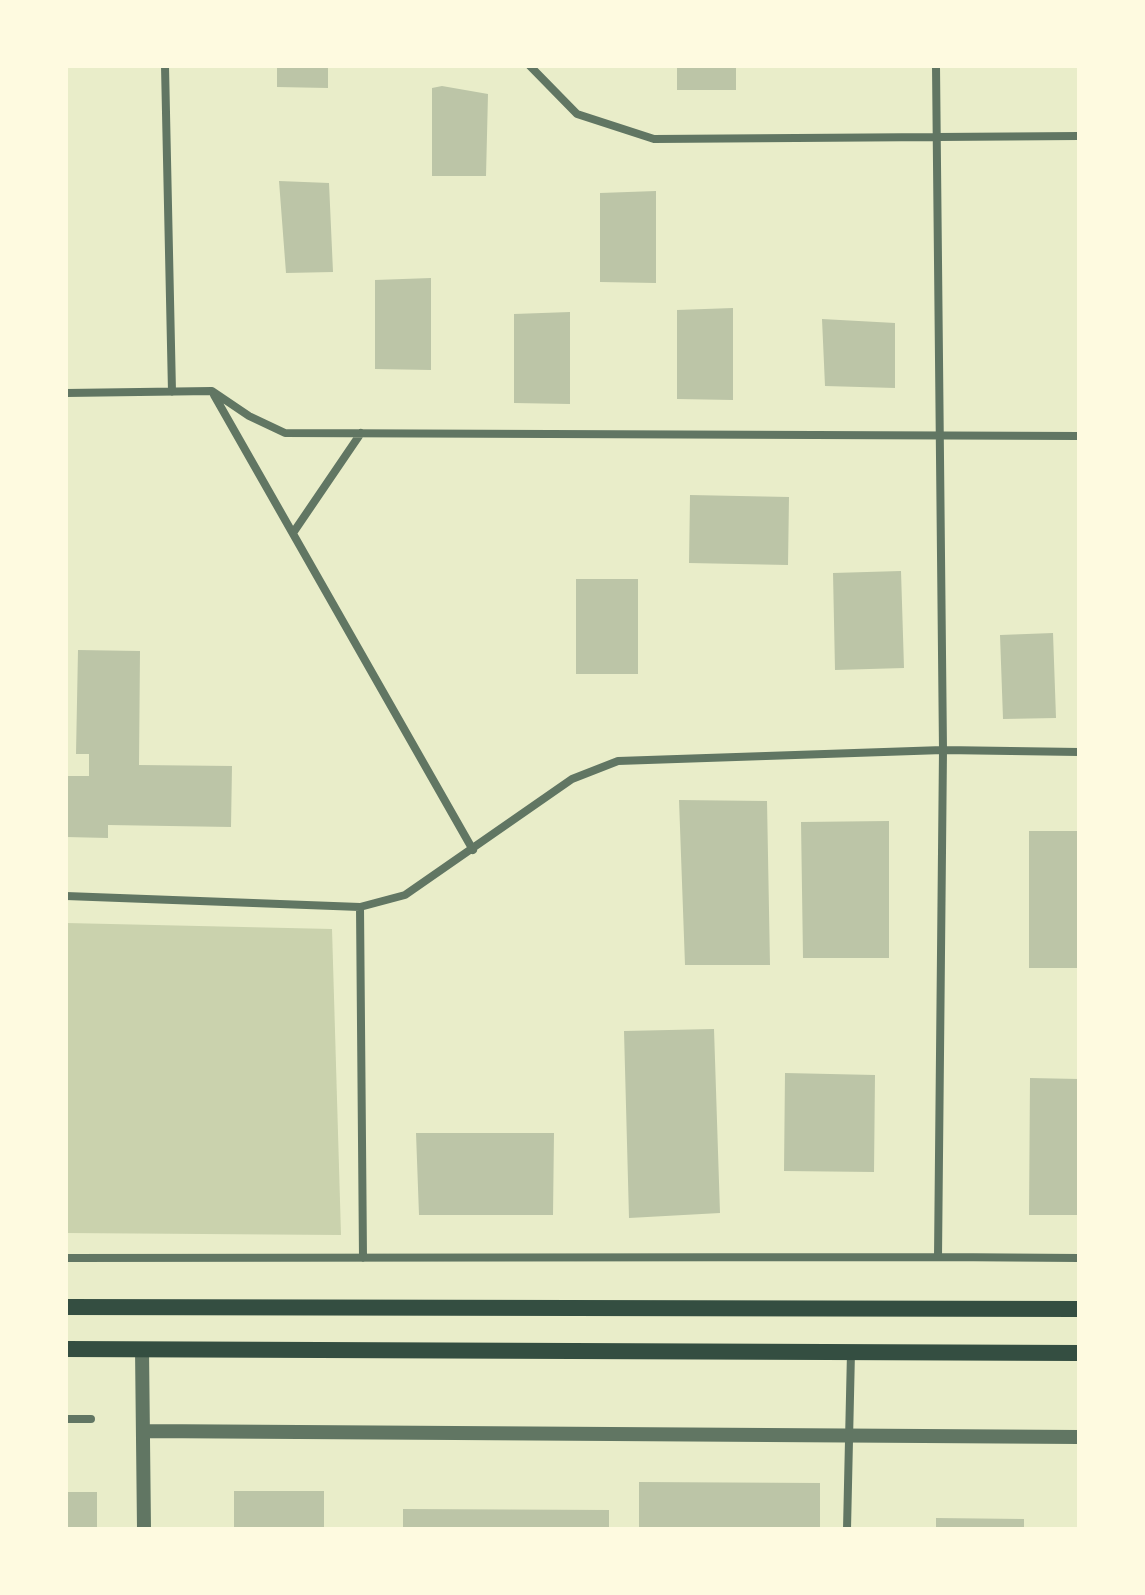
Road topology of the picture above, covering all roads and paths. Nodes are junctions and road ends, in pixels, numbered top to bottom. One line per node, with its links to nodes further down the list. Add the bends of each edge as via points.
1 (165, 66): 7 (street)
2 (530, 66): 4 (street, via 577,114 654,139)
3 (936, 66): 4 (street)
4 (937, 136): 5 (street); 10 (street)
5 (1079, 136)
6 (212, 391): 7 (street); 9 (street, via 285,433); 12 (street)
7 (172, 392): 8 (street)
8 (66, 393)
9 (361, 433): 10 (street); 12 (street)
10 (940, 436): 11 (street); 13 (street)
11 (1079, 436)
12 (293, 533): 15 (street)
13 (943, 750): 14 (street); 15 (street, via 618,761 572,779); 18 (street)
14 (1079, 752)
15 (473, 850): 17 (street, via 405,895)
16 (66, 896): 17 (street)
17 (360, 907): 20 (street)
18 (938, 1257): 20 (street); 21 (street)
19 (66, 1258): 20 (street)
20 (363, 1258)
21 (1079, 1258)
22 (66, 1307): 23 (main road)
23 (1079, 1309)
24 (66, 1349): 25 (main road)
25 (142, 1349): 26 (main road); 30 (street)
26 (851, 1351): 27 (main road); 31 (street)
27 (1079, 1353)
28 (66, 1419): 29 (street)
29 (91, 1419)
30 (143, 1431): 31 (street); 33 (street)
31 (851, 1436): 32 (street); 34 (street)
32 (1079, 1437)
33 (144, 1529)
34 (847, 1529)

